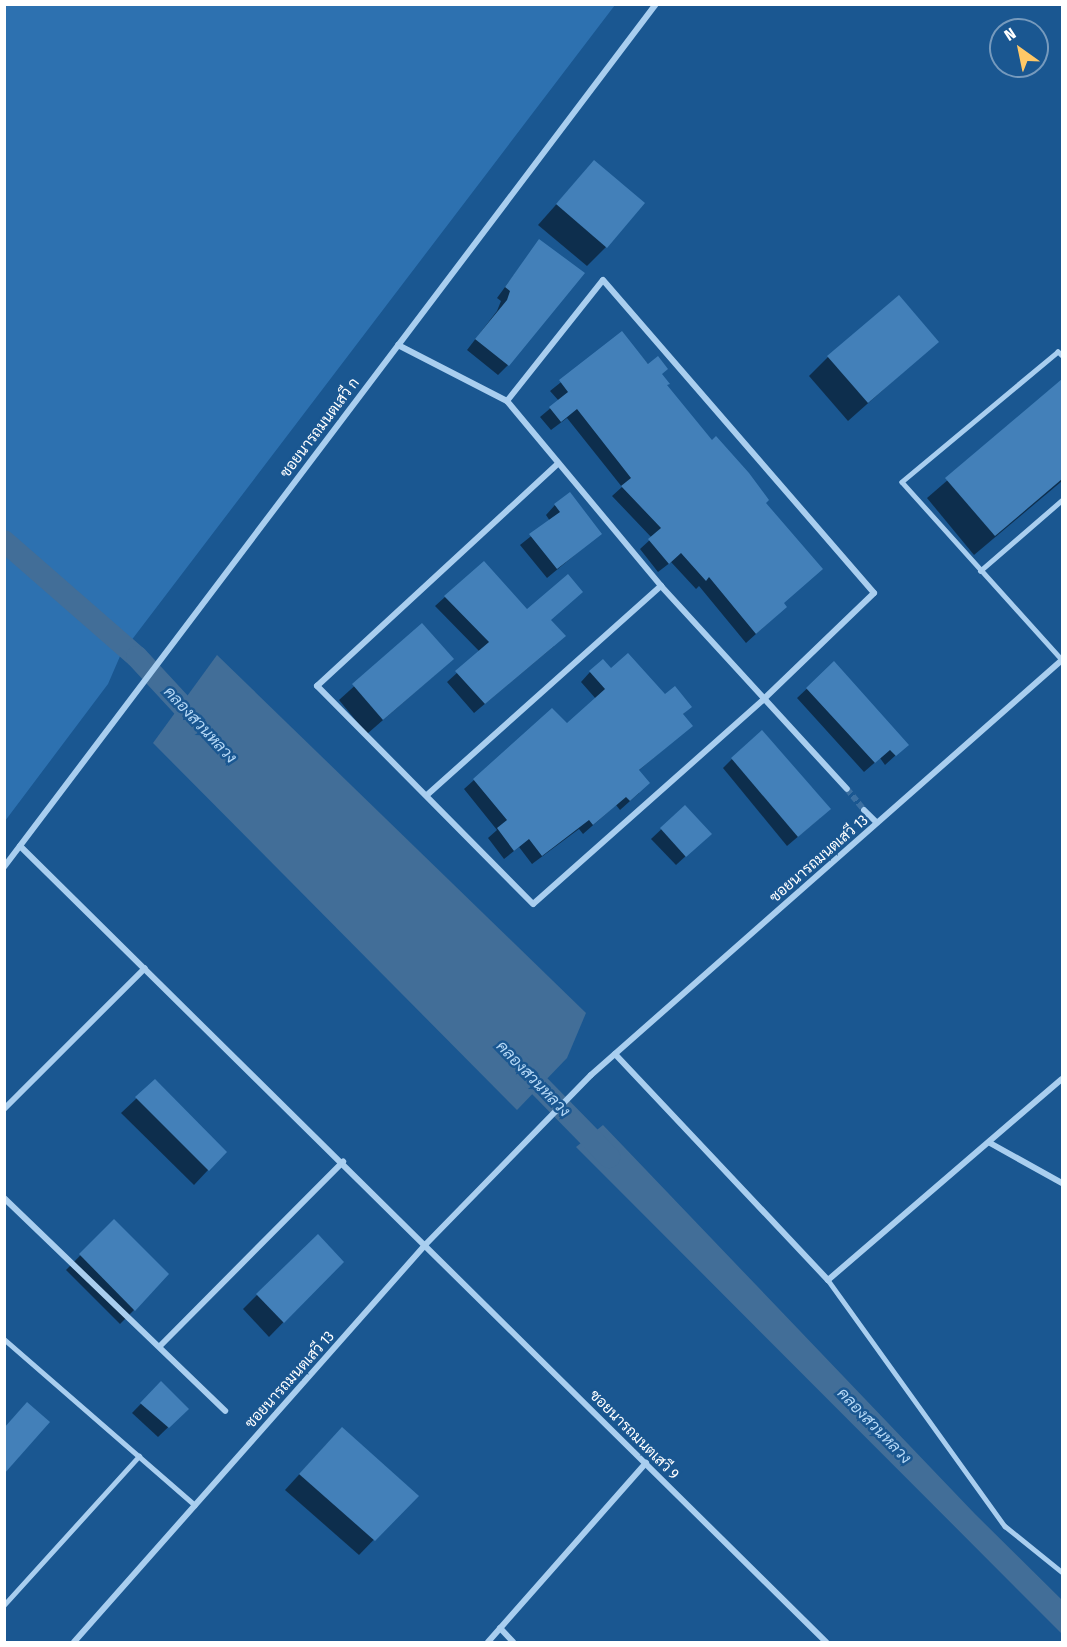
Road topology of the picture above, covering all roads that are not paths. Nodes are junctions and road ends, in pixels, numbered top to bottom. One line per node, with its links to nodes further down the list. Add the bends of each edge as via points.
1 (656, 4): 2 (street, ซอยนารถมนตเสวี ก)
2 (398, 345): 4 (street); 15 (street, ซอยนารถมนตเสวี ก)
3 (1062, 356): 7 (lane, via 1058,352 902,482)
4 (507, 401): 5 (street); 10 (street, via 603,280 874,593)
5 (558, 464): 8 (street); 12 (street, via 316,686)
6 (1062, 500): 7 (lane)
7 (980, 571): 9 (lane)
8 (661, 586): 10 (street); 12 (street)
9 (1062, 660): 14 (street, ซอยนารถมนตเสวี 13)
10 (763, 700): 11 (street); 12 (street, via 533,904)
11 (847, 789)
12 (427, 795)
13 (864, 810): 14 (street)
14 (877, 823): 18 (street, ซอยนารถมนตเสวี 13)
15 (20, 846): 16 (street, ซอยนารถมนตเสวี ก); 17 (street, ซอยนารถมนตเสวี 9)
16 (4, 867)
17 (145, 968): 20 (street); 22 (street, ซอยนารถมนตเสวี 9)
18 (615, 1054): 25 (street, ซอยนารถมนตเสวี 13); 26 (street)
19 (1062, 1078): 21 (street)
20 (4, 1109)
21 (990, 1143): 23 (street); 26 (street)
22 (343, 1162): 25 (street, ซอยนารถมนตเสวี 9); 28 (street)
23 (1062, 1183)
24 (4, 1198): 28 (street)
25 (426, 1244): 31 (street, ซอยนารถมนตเสวี 9); 32 (street, ซอยนารถมนตเสวี 13)
26 (828, 1280): 33 (lane, via 1005,1526)
27 (4, 1339): 30 (lane)
28 (160, 1346): 29 (street)
29 (225, 1411)
30 (139, 1456): 32 (lane); 34 (lane)
31 (646, 1463): 35 (street); 39 (street, ซอยนารถมนตเสวี 9)
32 (195, 1504): 36 (street, ซอยนารถมนตเสวี 13)
33 (1062, 1572)
34 (4, 1605)
35 (500, 1628): 37 (street); 38 (street)
36 (74, 1642)
37 (488, 1642)
38 (513, 1642)
39 (826, 1642)

